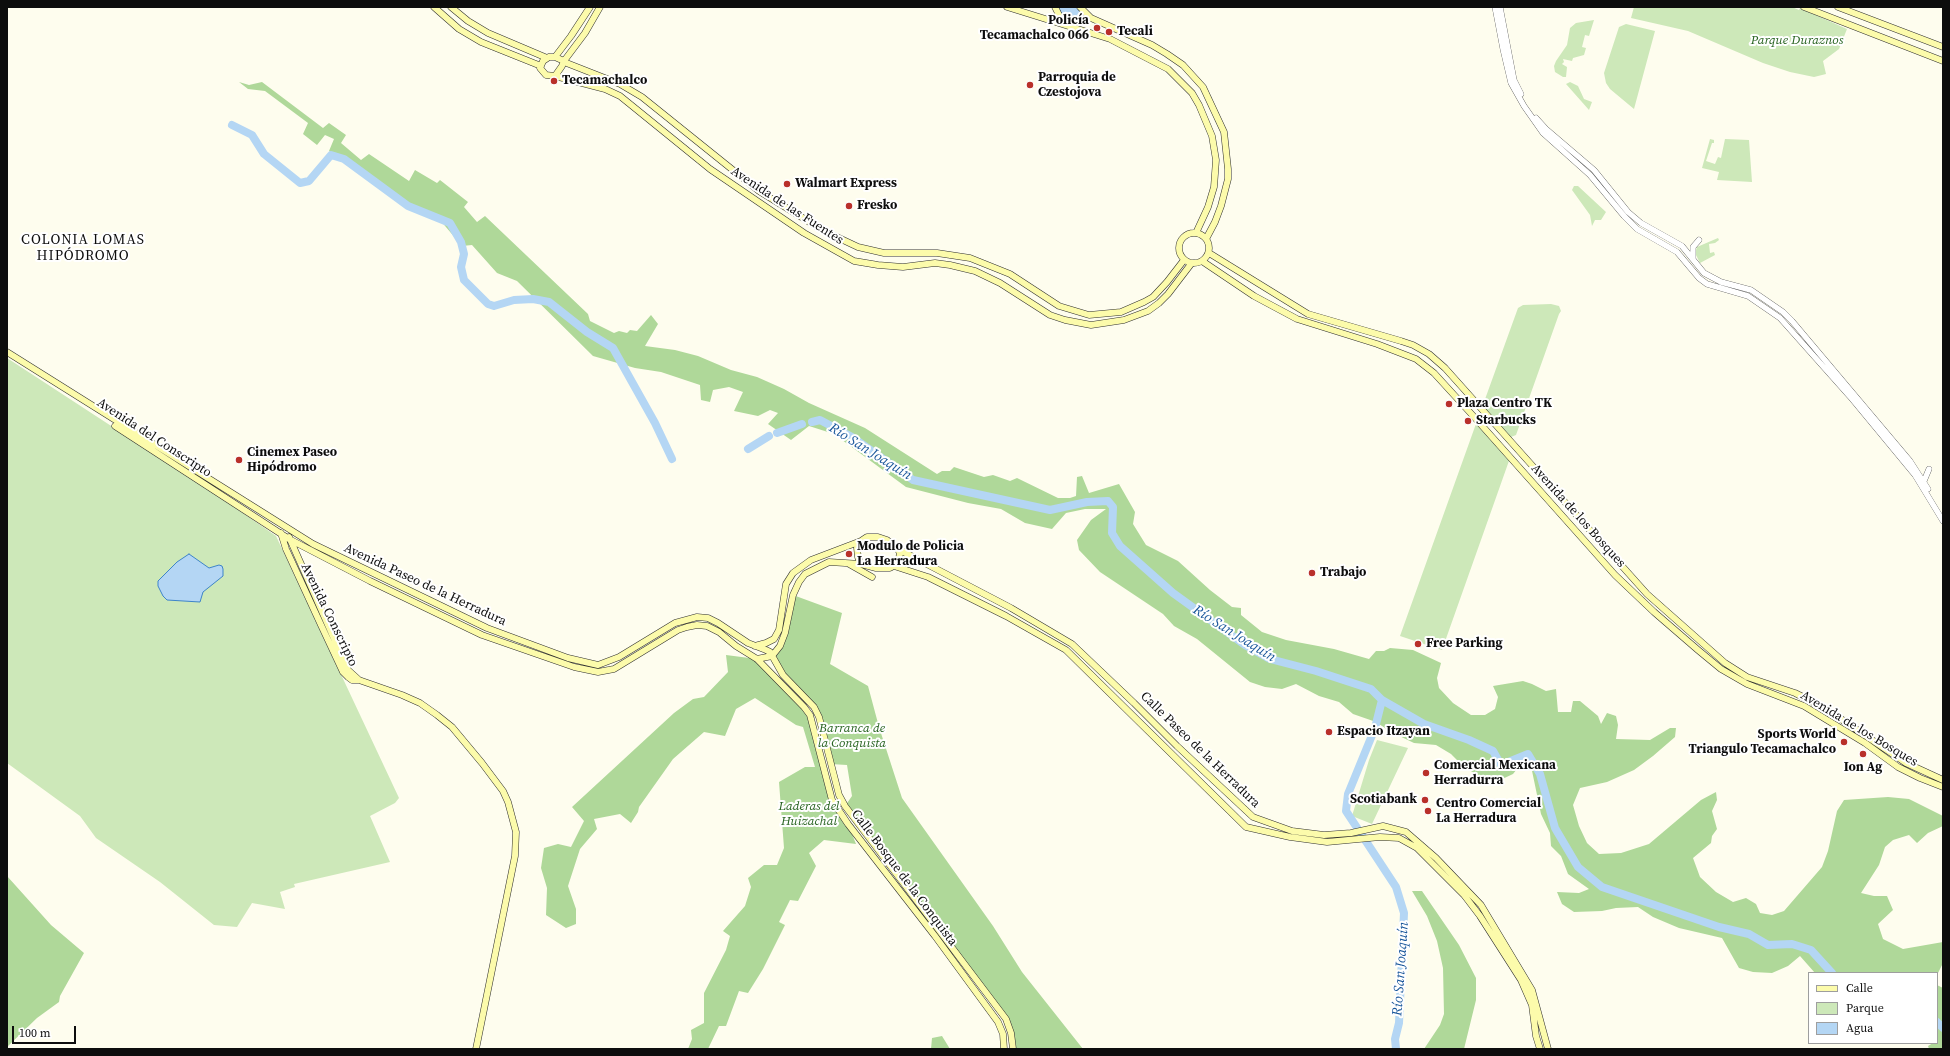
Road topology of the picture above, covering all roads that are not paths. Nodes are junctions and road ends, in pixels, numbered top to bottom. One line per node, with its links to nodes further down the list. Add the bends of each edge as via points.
1 (434, 7): 18 (main road, via 481,42)
2 (451, 7): 15 (main road, via 468,22 488,33)
3 (590, 7): 14 (main road)
4 (600, 7): 17 (main road, via 585,34)
5 (1007, 7): 12 (main road)
6 (1055, 7): 12 (main road)
7 (1080, 7): 26 (main road, via 1090,18 1167,54 1183,65 1203,87 1224,132 1228,169 1226,190 1216,222)
8 (1495, 7): 44 (street, via 1511,83 1543,133 1590,175 1637,229 1677,252 1699,278 1707,284 1748,296 1780,318 1915,475)
9 (1500, 7): 32 (street, via 1514,80 1536,118 1594,170 1628,212 1641,223 1682,246)
10 (1838, 7): 13 (main road)
11 (1807, 8): 16 (main road)
12 (1063, 24): 25 (main road, via 1110,39 1146,56 1168,69 1192,93 1212,136 1216,160 1214,187)
13 (1943, 47)
14 (555, 56): 15 (main road); 17 (main road)
15 (547, 58): 18 (main road)
16 (1943, 61)
17 (564, 62): 19 (main road, Avenida de las Fuentes); 20 (main road)
18 (541, 66): 20 (main road, via 543,73)
19 (577, 68): 21 (main road); 22 (main road, Avenida de las Fuentes, via 620,84 642,96)
20 (555, 76): 21 (main road, Avenida de las Fuentes)
21 (573, 81): 23 (main road, Avenida de las Fuentes, via 605,89 629,102 702,163)
22 (762, 193): 23 (main road); 24 (main road, via 763,199); 29 (main road, Avenida de las Fuentes, via 827,232 863,249 894,253 937,253)
23 (752, 198): 24 (main road, Avenida de las Fuentes)
24 (759, 203): 35 (main road, Avenida de las Fuentes, via 804,233 854,261 903,266 942,264)
25 (1196, 233): 26 (main road); 30 (main road, via 1185,236 1180,242 1178,250)
26 (1206, 239): 28 (main road)
27 (1699, 240): 32 (street, via 1692,250)
28 (1209, 253): 31 (main road); 39 (main road, Avenida de los Bosques, via 1308,314 1413,345 1429,354 1446,368)
29 (976, 260): 34 (main road, Avenida de las Fuentes); 35 (main road, via 978,266)
30 (1184, 260): 33 (main road); 34 (main road, Avenida de las Fuentes, via 1167,282 1148,299 1121,312 1100,315 1078,313 1059,306 1010,274)
31 (1202, 262): 33 (main road); 41 (main road, Avenida de los Bosques, via 1254,296 1297,319 1416,359 1434,374)
32 (1695, 263): 42 (street, via 1710,278 1750,290 1783,312 1858,398)
33 (1191, 264): 36 (main road, Avenida de las Fuentes, via 1159,303 1137,315 1103,325 1083,325 1050,315)
34 (993, 267): 36 (main road, via 988,270)
35 (975, 271): 36 (main road, Avenida de las Fuentes)
36 (988, 277)
37 (7, 352): 45 (main road, Avenida del Conscripto)
38 (7, 356): 47 (main road, Avenida del Conscripto)
39 (1531, 464): 41 (main road); 67 (main road, Avenida de los Bosques, via 1647,594 1725,663 1747,677 1795,693 1813,702 1906,763)
40 (1929, 469): 42 (street)
41 (1524, 471): 68 (main road, Avenida de los Bosques, via 1636,596 1721,669 1747,684 1804,706 1898,767)
42 (1924, 481): 43 (street)
43 (1943, 515)
44 (1943, 521)
45 (282, 526): 46 (main road, Avenida del Conscripto); 47 (main road, Avenida Conscripto)
46 (289, 530): 48 (main road, Avenida Conscripto); 59 (main road, Avenida Paseo de la Herradura, via 346,562 456,614)
47 (281, 534): 48 (main road, Avenida del Conscripto); 66 (main road, Avenida Conscripto, via 343,672 352,680)
48 (289, 539): 61 (main road, Avenida Paseo de la Herradura, via 466,628); 66 (main road, Avenida Conscripto, via 348,670)
49 (861, 541): 50 (main road, via 867,537 878,537 887,540); 51 (main road); 54 (main road, via 857,548)
50 (898, 549): 55 (main road, via 900,558); 58 (main road, Calle Paseo de la Herradura)
51 (836, 550): 52 (main road); 60 (main road, via 811,560 793,573 786,584 779,630 774,639)
52 (838, 562): 53 (main road); 62 (main road, via 816,567 805,574 799,582 793,594 785,633 780,646)
53 (846, 562): 54 (main road); 56 (main road)
54 (861, 564): 55 (main road, via 880,568)
55 (894, 566): 57 (main road, Calle Paseo de la Herradura, via 928,577)
56 (872, 577)
57 (981, 604): 58 (main road); 70 (main road, Calle Paseo de la Herradura, via 1066,650)
58 (1011, 608): 69 (main road, Calle Paseo de la Herradura, via 1072,644)
59 (533, 645): 60 (main road, Avenida Paseo de la Herradura, via 598,665 610,662 675,623 697,617 708,618 718,623); 61 (main road)
60 (755, 646): 62 (main road, Avenida Paseo de la Herradura, via 766,650)
61 (531, 652): 63 (main road, Avenida Paseo de la Herradura, via 574,667 598,672 614,669 678,630 697,625 707,626 719,632)
62 (772, 656): 63 (main road); 64 (main road, Calle Bosque de la Conquista)
63 (757, 659): 65 (main road, Calle Bosque de la Conquista)
64 (776, 666): 65 (main road); 73 (main road, Calle Bosque de la Conquista, via 814,707 819,717 838,795 1006,1019)
65 (768, 671): 72 (main road, Calle Bosque de la Conquista, via 810,715 832,800 998,1022 1003,1034)
66 (359, 680): 71 (main road, via 420,703 452,727 503,791 513,817 516,832 514,863)
67 (1943, 780)
68 (1943, 787)
69 (1245, 811): 70 (main road, via 1242,815); 75 (main road, Calle Paseo de la Herradura, via 1263,822 1292,831 1324,835 1352,833 1383,826 1406,832 1436,858 1481,905 1532,990)
70 (1234, 816): 74 (main road, Calle Paseo de la Herradura, via 1246,827 1290,837 1327,842 1379,837 1399,838 1417,848 1468,900 1527,992)
71 (476, 1049)
72 (1004, 1049)
73 (1013, 1049)
74 (1540, 1049)
75 (1548, 1049)

